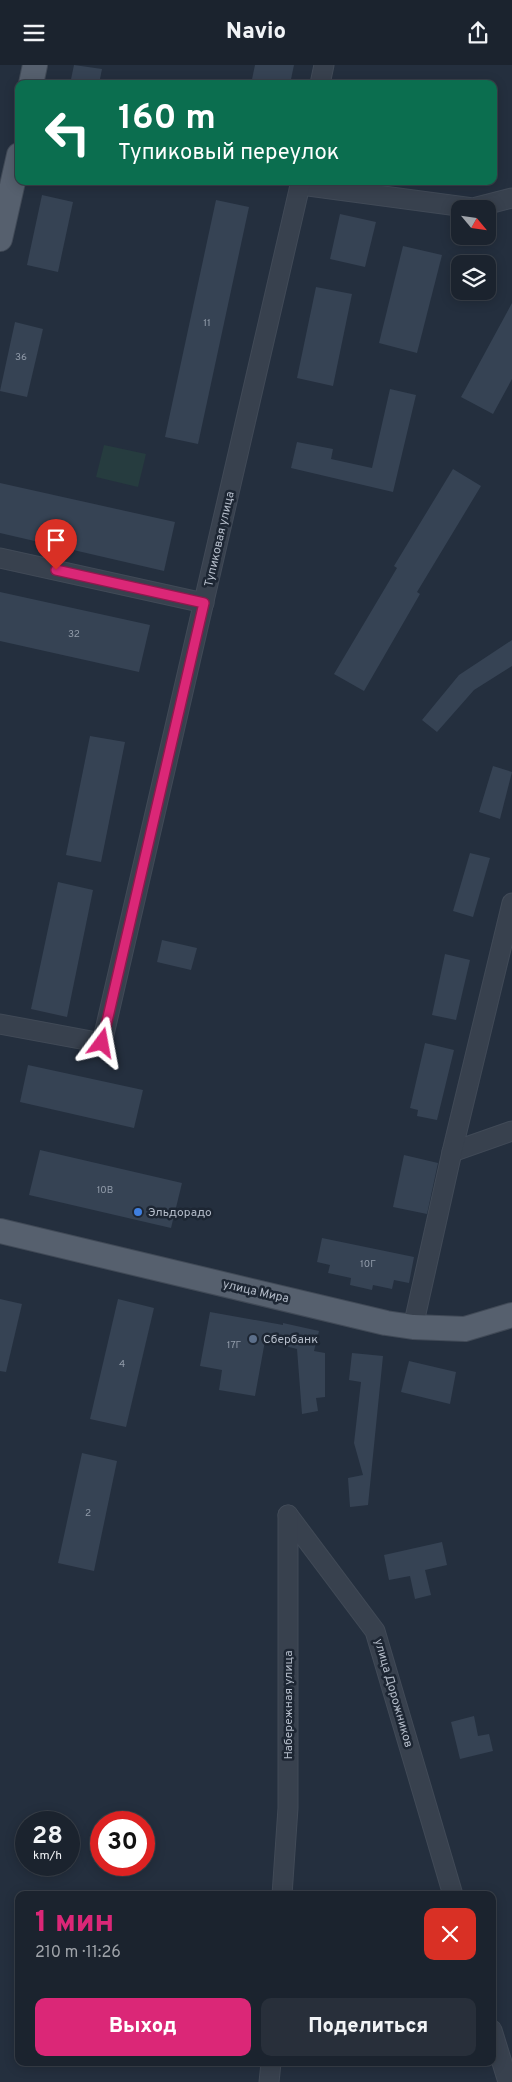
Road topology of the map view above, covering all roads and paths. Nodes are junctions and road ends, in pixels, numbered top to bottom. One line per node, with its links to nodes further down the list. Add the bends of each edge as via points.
1 (35, 65): 3 (main road)
2 (324, 65): 4 (street)
3 (32, 80)
4 (321, 80)
5 (15, 173): 9 (main road)
6 (301, 185): 11 (street, Тупиковая улица)
7 (315, 185): 8 (street, via 473,208)
8 (512, 198)
9 (0, 239)
10 (0, 558): 11 (street)
11 (204, 603): 13 (street, Тупиковая улица, via 102,1043)
12 (512, 903): 15 (street)
13 (0, 1024)
14 (512, 1131): 15 (street)
15 (452, 1152): 18 (street)
16 (0, 1231): 18 (main road, улица Мира)
17 (512, 1315): 18 (main road, улица Мира, via 465,1329)
18 (413, 1327)
19 (288, 1515): 20 (street, Набережная улица, via 288,1808); 21 (street, улица Дорожников, via 375,1631)
20 (282, 1891)
21 (452, 1891)
22 (496, 2043): 25 (street)
23 (271, 2066): 24 (street)
24 (269, 2082)
25 (508, 2082)

